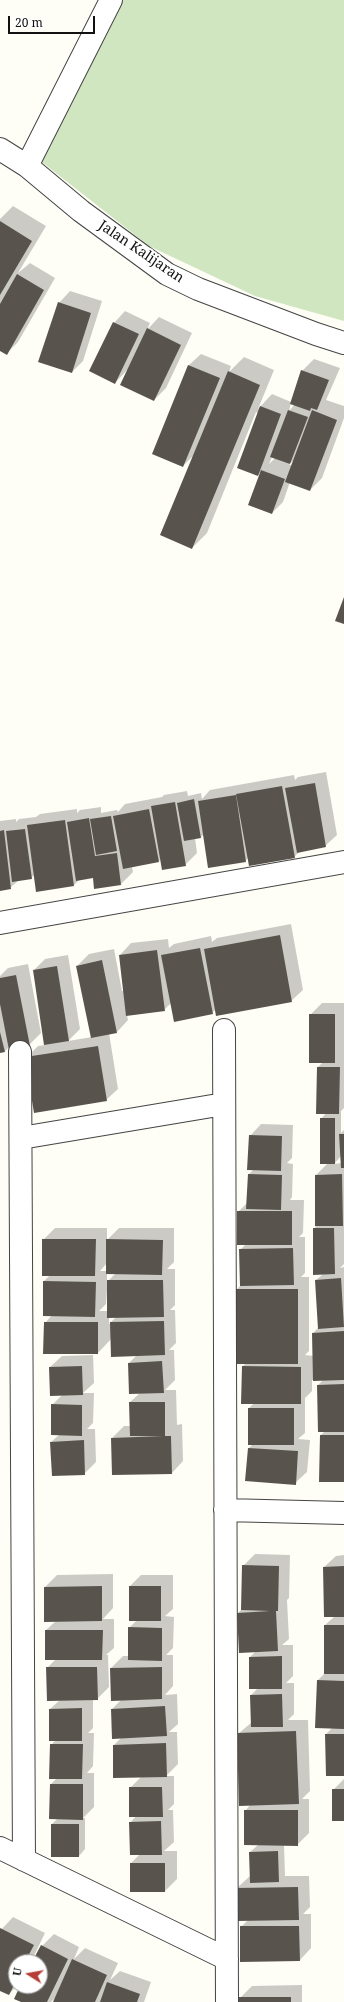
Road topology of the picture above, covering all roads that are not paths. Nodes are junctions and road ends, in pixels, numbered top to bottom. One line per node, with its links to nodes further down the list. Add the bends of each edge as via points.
1 (111, 0): 3 (street)
2 (0, 149): 3 (street, Jalan Kalijaran)
3 (27, 166): 4 (street, Jalan Kalijaran, via 81,211 167,274 198,289)
4 (344, 343)
5 (344, 862): 6 (street)
6 (0, 923)
7 (224, 1030): 9 (street)
8 (20, 1052): 10 (street)
9 (224, 1104): 10 (street); 11 (street)
10 (21, 1138): 14 (street)
11 (226, 1510): 12 (street); 15 (street)
12 (344, 1513)
13 (0, 1848): 14 (street)
14 (24, 1860): 15 (street)
15 (227, 1959): 16 (street)
16 (227, 2002)

